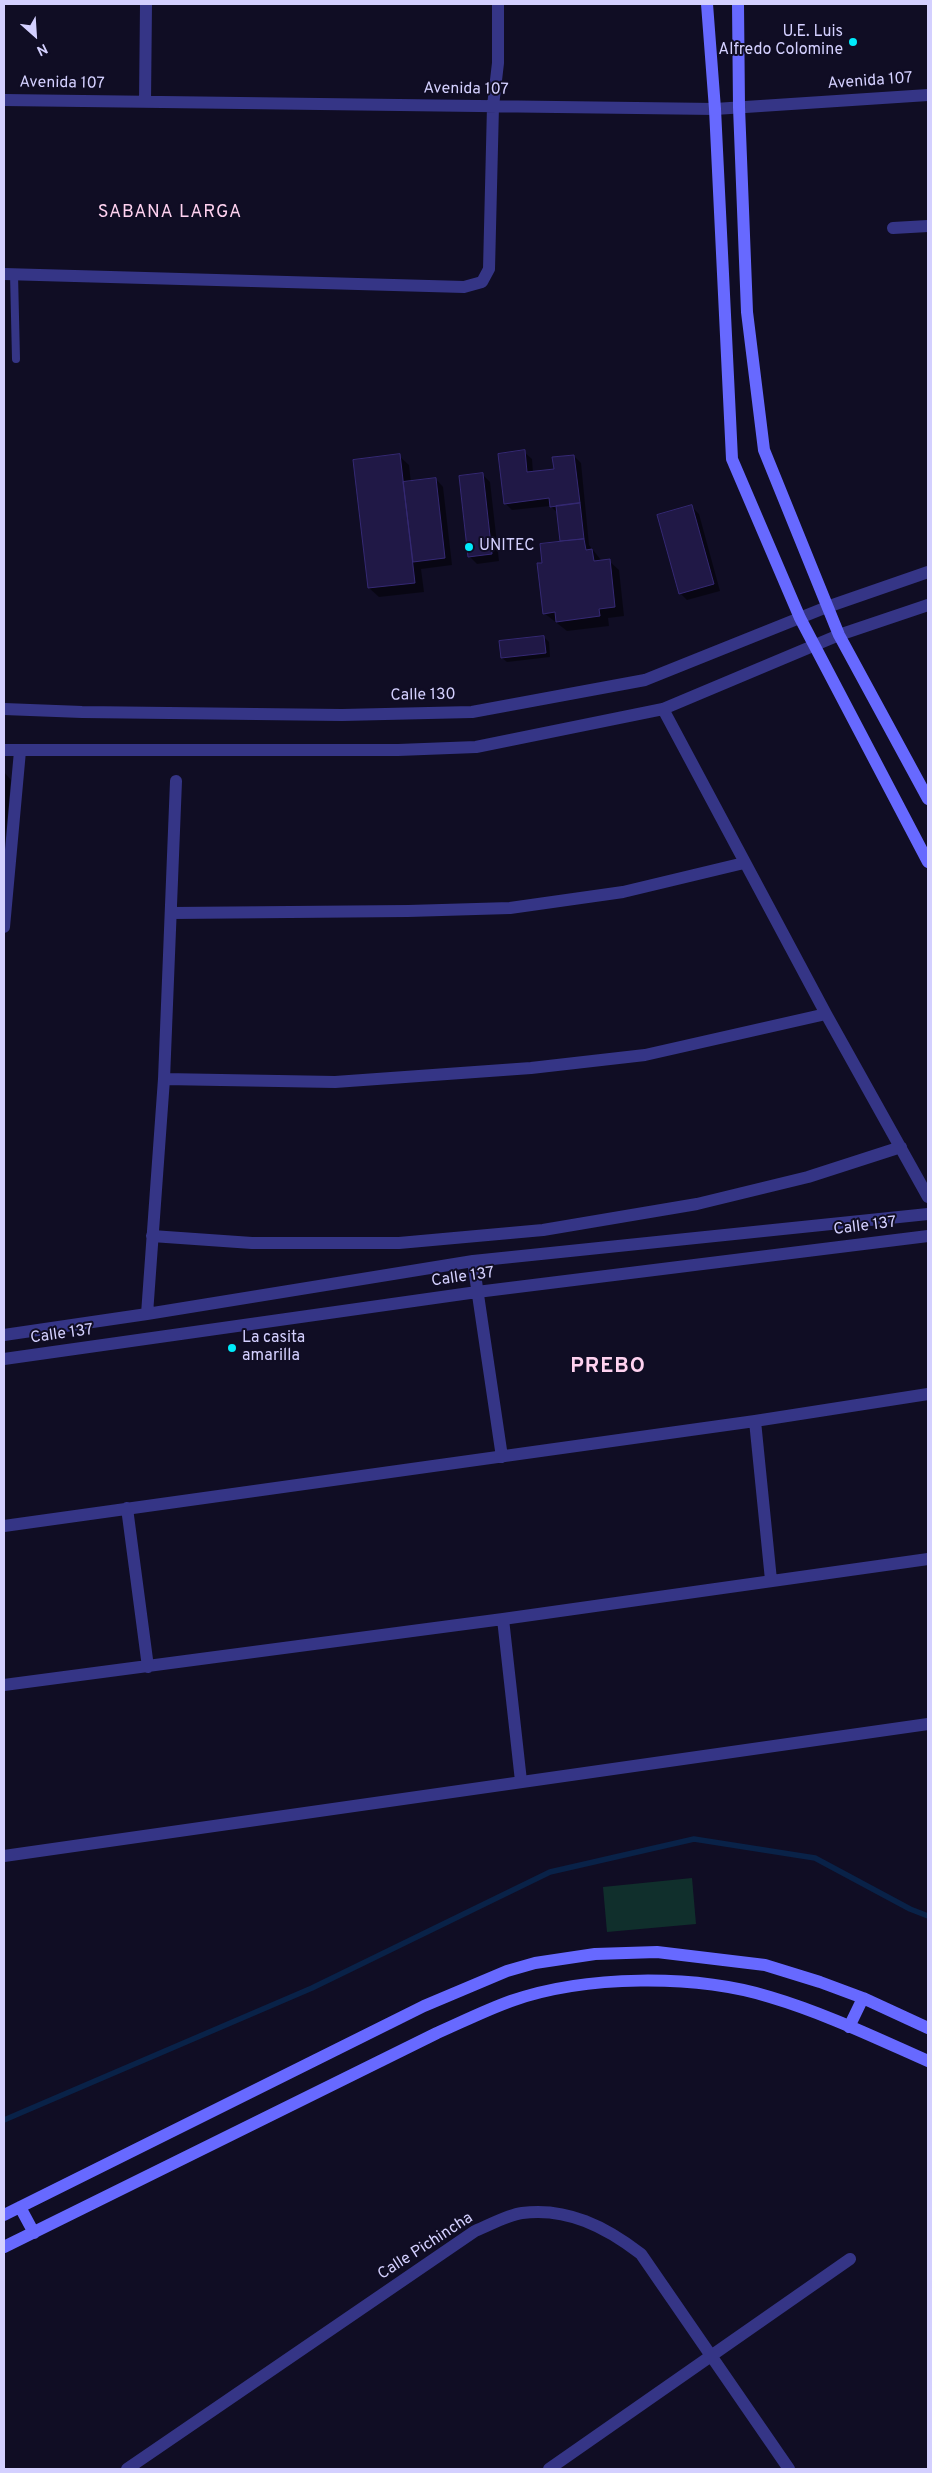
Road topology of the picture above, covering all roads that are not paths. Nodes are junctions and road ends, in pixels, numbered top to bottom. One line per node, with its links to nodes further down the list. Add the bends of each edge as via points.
1 (146, 4): 7 (street)
2 (498, 4): 8 (street, via 498,63)
3 (707, 4): 10 (street)
4 (738, 4): 9 (street)
5 (928, 95): 9 (street, Avenida 107)
6 (4, 100): 7 (street, Avenida 107)
7 (145, 102): 8 (street, Avenida 107)
8 (493, 106): 10 (street, Avenida 107); 13 (street, via 489,269 482,282 464,287)
9 (739, 107): 10 (street, Avenida 107); 17 (street, via 748,312 764,450)
10 (715, 109): 18 (street, via 732,459)
11 (928, 226): 12 (street)
12 (893, 228)
13 (9, 274): 14 (lane)
14 (16, 359)
15 (928, 572): 17 (street, Calle 130)
16 (928, 605): 19 (street)
17 (826, 607): 18 (street, Calle 130); 19 (street)
18 (800, 618): 20 (street); 22 (street, Calle 130, via 645,680 472,712 342,714)
19 (839, 635): 20 (street); 26 (street)
20 (815, 647): 21 (street); 27 (street)
21 (663, 708): 24 (street, via 476,747); 28 (street)
22 (4, 709)
23 (4, 750): 24 (street)
24 (20, 751): 30 (street)
25 (176, 781): 29 (street)
26 (928, 799)
27 (928, 862)
28 (744, 863): 29 (street, via 622,892 510,908); 31 (street)
29 (172, 913): 32 (street)
30 (4, 927)
31 (826, 1014): 32 (street, via 645,1055 531,1068 335,1082); 33 (street)
32 (164, 1079): 36 (street)
33 (901, 1147): 34 (street); 36 (street, via 808,1177 696,1204 543,1230 399,1243 252,1243)
34 (928, 1196)
35 (928, 1214): 38 (street)
36 (152, 1236): 40 (street)
37 (928, 1236): 39 (street, Calle 137)
38 (473, 1262): 39 (street); 40 (street)
39 (477, 1292): 42 (street, Calle 137); 45 (street)
40 (147, 1314): 41 (street)
41 (4, 1335)
42 (4, 1359)
43 (928, 1394): 44 (street)
44 (755, 1421): 45 (street); 49 (street)
45 (502, 1457): 46 (street)
46 (127, 1508): 47 (street); 51 (street)
47 (4, 1526)
48 (928, 1559): 49 (street)
49 (771, 1580): 50 (street)
50 (503, 1619): 51 (street); 54 (street)
51 (148, 1667): 52 (street)
52 (4, 1685)
53 (928, 1724): 54 (street)
54 (521, 1781): 55 (street)
55 (4, 1856)
56 (862, 1998): 57 (street); 58 (street); 60 (street, via 773,1967 693,1955 657,1952 594,1954 535,1963 507,1971 424,2006)
57 (849, 2027): 59 (street); 62 (street, via 768,1996 719,1985 665,1980 551,1990 511,2001 438,2033)
58 (928, 2028)
59 (928, 2061)
60 (20, 2207): 61 (street); 62 (street)
61 (4, 2215)
62 (34, 2233): 63 (street)
63 (4, 2247)
64 (850, 2259): 65 (street)
65 (712, 2357): 66 (street, Calle Pichincha, via 641,2254 615,2234 568,2214 521,2213 475,2231); 67 (street); 68 (street, Calle Pichincha)
66 (128, 2469)
67 (550, 2469)
68 (788, 2469)

